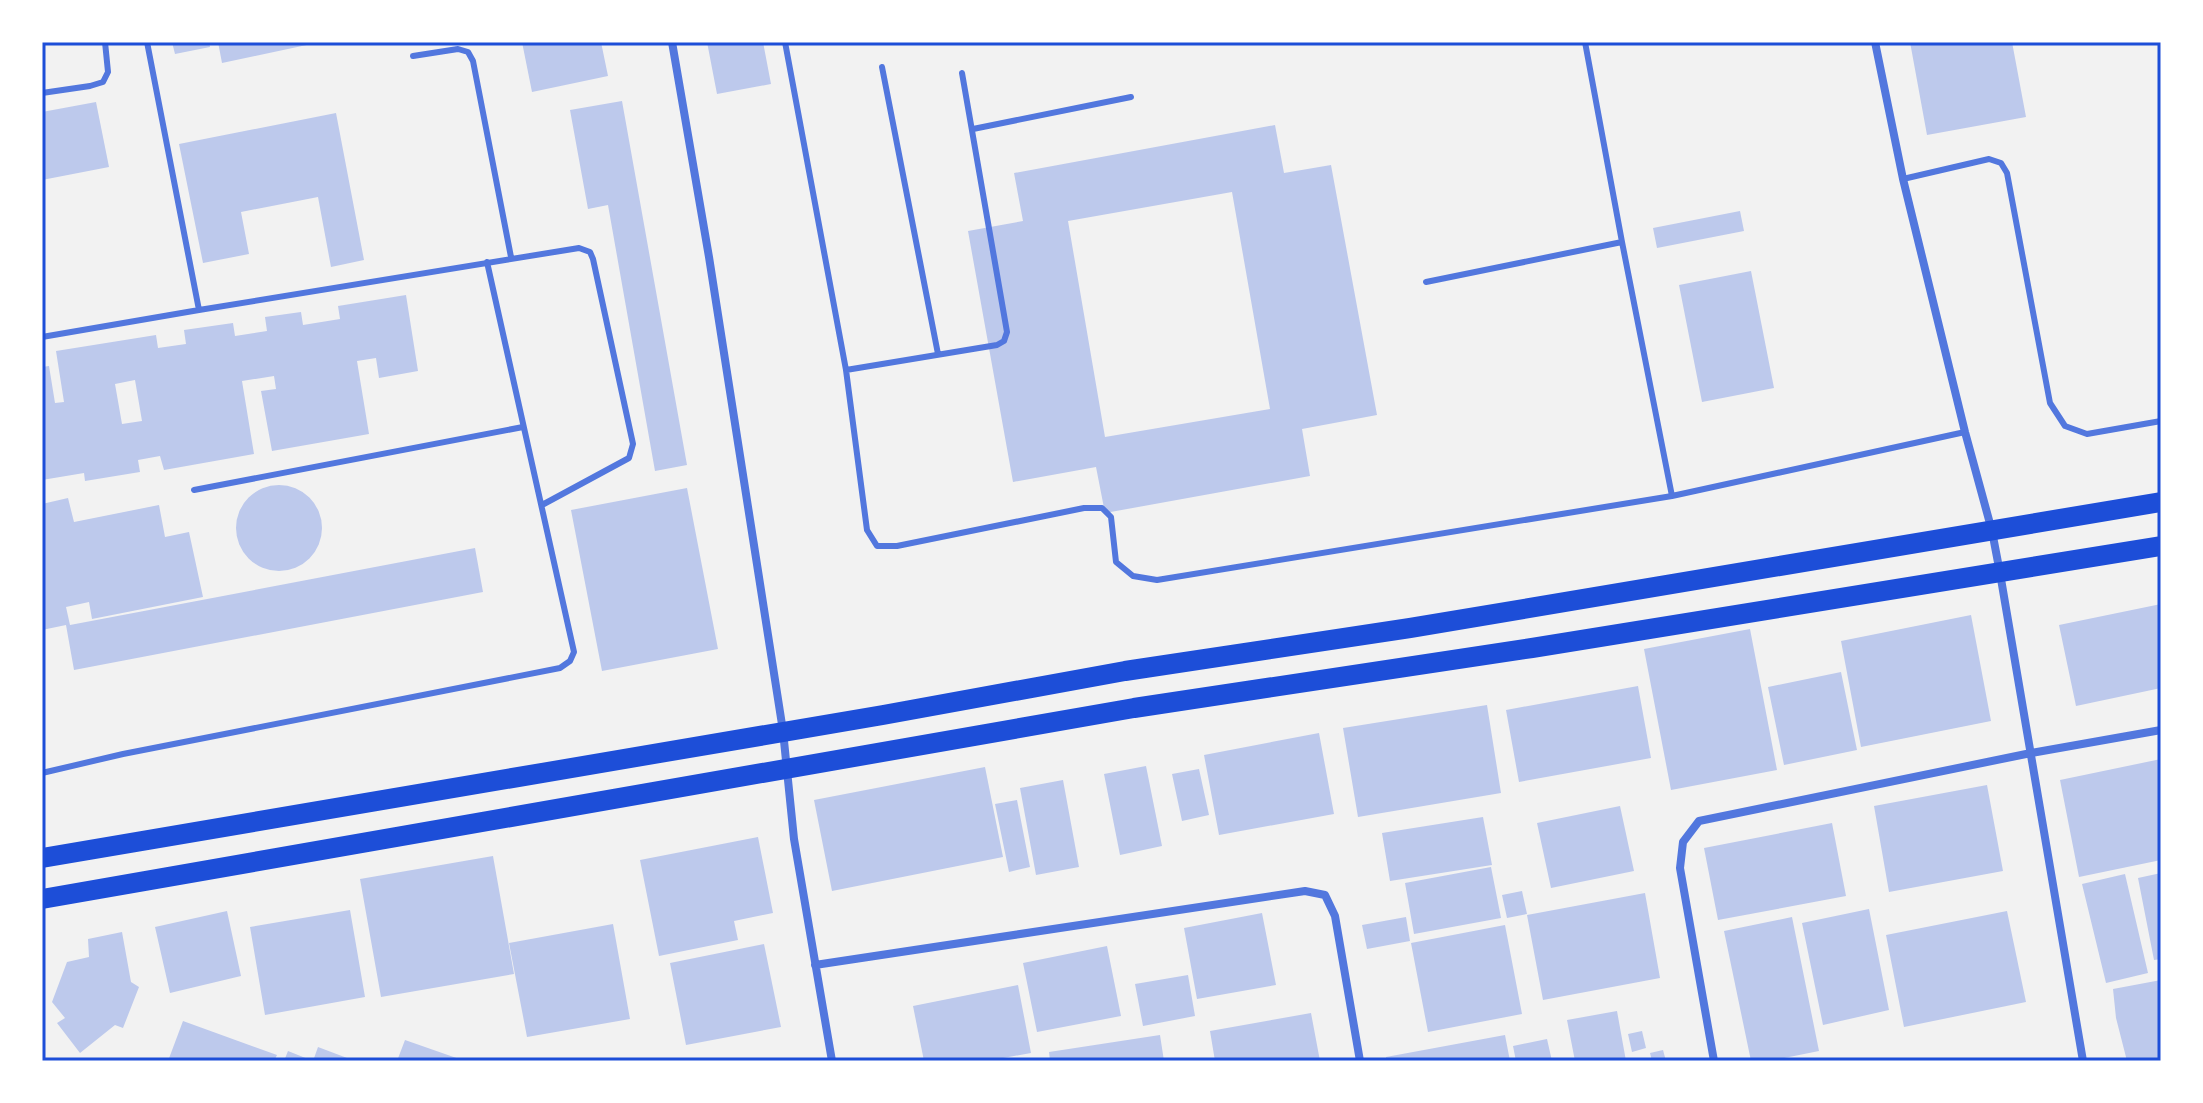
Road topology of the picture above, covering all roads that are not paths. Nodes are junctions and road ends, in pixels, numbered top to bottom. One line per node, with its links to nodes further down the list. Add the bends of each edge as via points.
1 (105, 42): 10 (lane, via 108,72 103,82)
2 (147, 42): 18 (lane)
3 (672, 42): 33 (street)
4 (785, 42): 21 (lane)
5 (1585, 42): 14 (lane)
6 (1875, 42): 13 (street)
7 (413, 56): 15 (lane, via 458,49 473,61)
8 (882, 67): 20 (lane)
9 (962, 73): 12 (lane)
10 (42, 93)
11 (1131, 97): 12 (lane)
12 (973, 129): 20 (lane, via 1007,332 997,345)
13 (1903, 179): 22 (lane, via 1989,159 2001,163 2050,403 2065,426 2087,434); 24 (street)
14 (1622, 242): 17 (lane); 26 (lane)
15 (511, 257): 16 (lane); 28 (lane, via 579,248 590,252 633,444 629,458)
16 (487, 262): 18 (lane); 23 (lane)
17 (1426, 282)
18 (199, 310): 19 (lane)
19 (42, 337)
20 (938, 354): 21 (lane)
21 (846, 370): 26 (lane, via 867,530 877,546 1102,508 1111,517 1116,562 1133,576 1157,580)
22 (2161, 421)
23 (523, 427): 25 (lane); 28 (lane)
24 (1965, 432): 26 (lane); 29 (street)
25 (194, 490)
26 (1672, 496)
27 (2161, 502): 29 (main road)
28 (542, 505): 36 (lane, via 574,652 560,668)
29 (1992, 531): 31 (street); 33 (main road)
30 (2161, 546): 31 (main road)
31 (2000, 573): 34 (street); 35 (main road, via 1134,708)
32 (2161, 730): 34 (street)
33 (783, 731): 35 (street); 37 (main road)
34 (2031, 753): 42 (street, via 1699,821 1683,842 1680,868); 43 (street)
35 (787, 770): 38 (main road); 39 (street)
36 (42, 773)
37 (42, 858)
38 (42, 899)
39 (815, 965): 40 (street); 41 (street, via 1305,891 1325,895 1335,916)
40 (832, 1061)
41 (1360, 1061)
42 (1714, 1061)
43 (2083, 1061)

